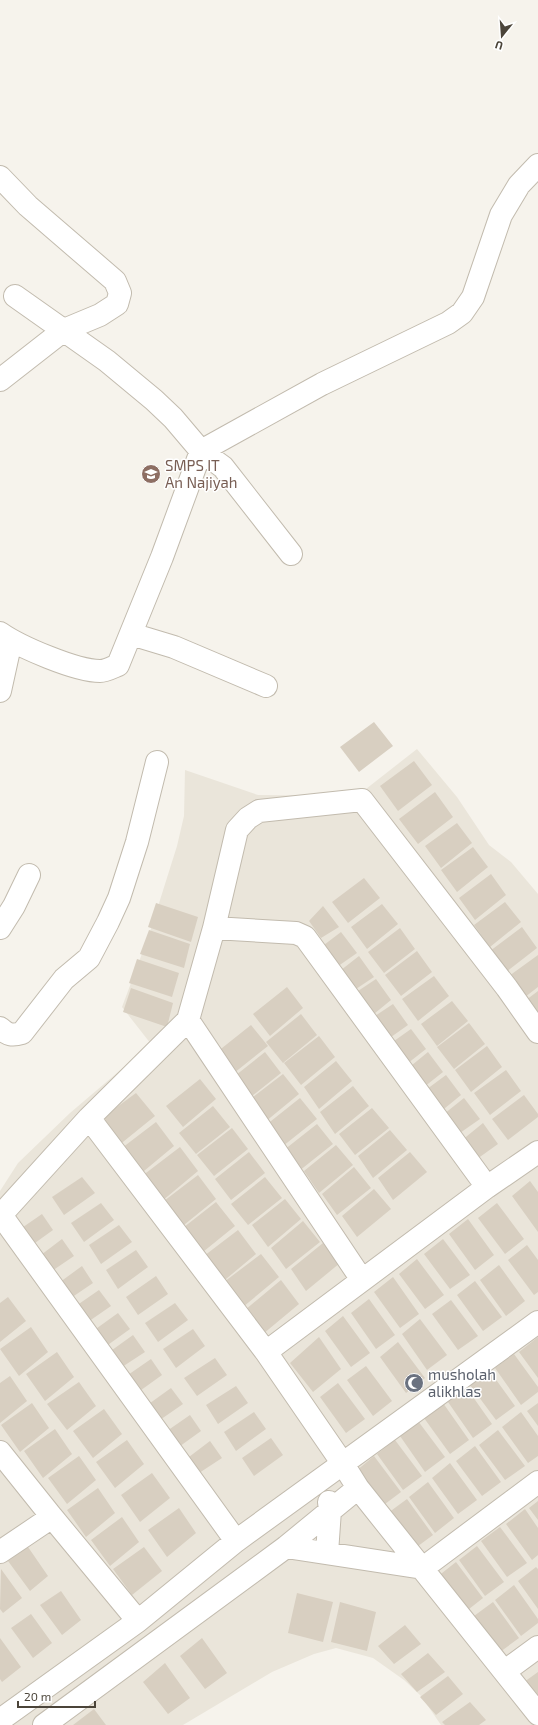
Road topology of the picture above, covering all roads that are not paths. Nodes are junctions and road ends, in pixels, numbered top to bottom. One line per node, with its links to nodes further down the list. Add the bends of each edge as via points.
1 (538, 164): 6 (street, via 519,185 501,215 473,297 462,313 448,323 322,384)
2 (0, 177): 4 (street, via 24,202 115,282 120,293 117,304 100,315)
3 (14, 296): 4 (street)
4 (64, 330): 5 (street); 6 (street, via 154,400)
5 (0, 380)
6 (201, 451): 7 (street, via 223,467); 8 (street)
7 (291, 554)
8 (131, 634): 9 (street, via 118,665 102,672 68,664); 10 (street, via 174,647)
9 (6, 637): 11 (street)
10 (266, 686)
11 (0, 691)
12 (157, 762): 17 (street, via 137,842 119,898 89,958 64,979 22,1033 14,1036 6,1034)
13 (29, 875): 14 (street)
14 (0, 928)
15 (214, 928): 16 (street); 18 (street, via 237,830 248,818 259,812 362,800); 21 (street, via 296,934 305,937)
16 (188, 1020): 19 (street); 23 (street)
17 (0, 1028)
18 (538, 1032)
19 (89, 1118): 22 (street); 25 (street)
20 (538, 1152): 21 (street)
21 (487, 1187): 23 (street)
22 (0, 1216): 33 (street)
23 (362, 1280): 25 (street)
24 (538, 1322): 27 (street)
25 (266, 1352): 27 (street)
26 (0, 1452): 32 (street)
27 (343, 1464): 28 (street); 30 (street)
28 (325, 1477): 31 (street); 33 (street)
29 (538, 1482): 37 (street)
30 (358, 1488): 31 (street); 37 (street)
31 (330, 1510): 34 (street); 36 (street)
32 (52, 1517): 35 (street); 38 (street)
33 (236, 1541): 38 (street)
34 (286, 1547): 36 (street); 43 (street)
35 (0, 1552)
36 (327, 1553): 37 (street)
37 (423, 1568): 40 (street)
38 (138, 1621): 42 (street)
39 (538, 1647): 40 (street)
40 (505, 1671): 41 (street)
41 (538, 1714)
42 (0, 1720)
43 (44, 1725)

